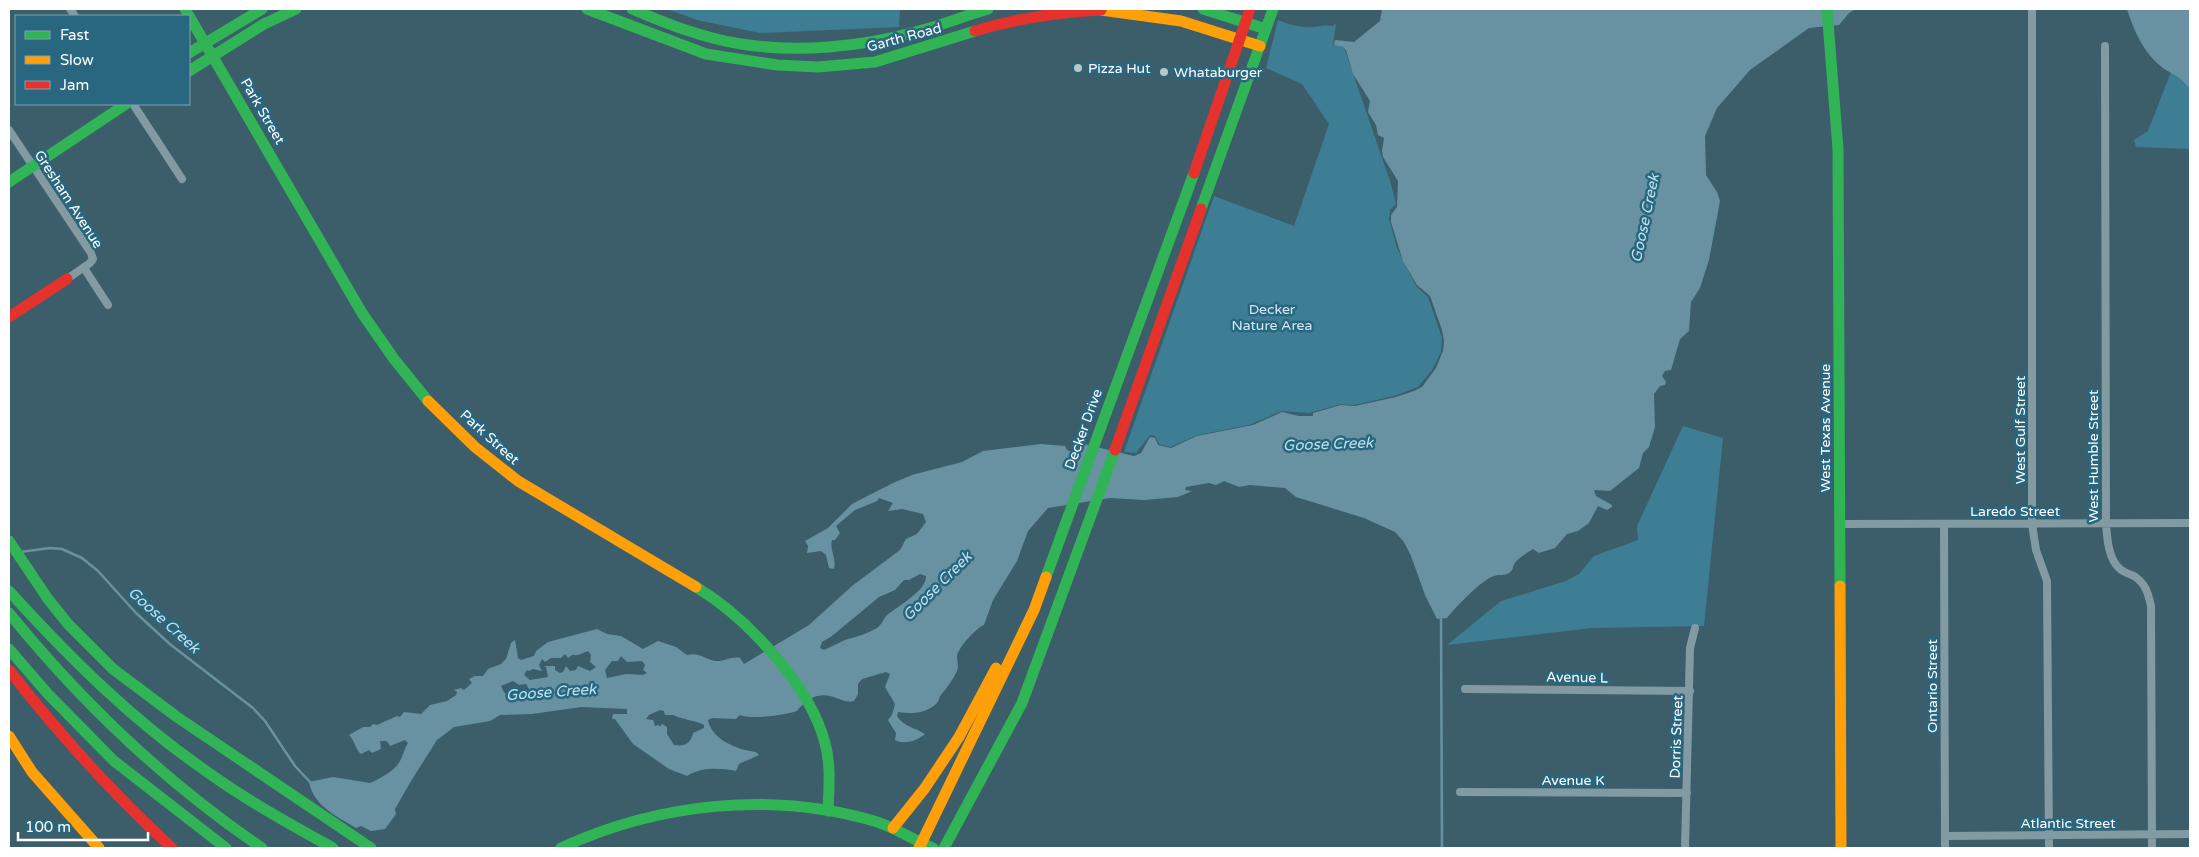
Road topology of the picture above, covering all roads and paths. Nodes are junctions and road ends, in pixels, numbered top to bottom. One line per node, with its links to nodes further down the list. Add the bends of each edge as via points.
1 (262, 9): 19 (main road)
2 (296, 9): 26 (main road, via 264,24)
3 (587, 9): 20 (main road, Garth Road)
4 (632, 9): 16 (main road, Garth Road)
5 (988, 9): 17 (main road, Garth Road)
6 (1203, 9): 14 (main road)
7 (1250, 9): 14 (main road, Decker Drive)
8 (1273, 9): 15 (main road)
9 (1826, 9): 41 (main road, West Texas Avenue, via 1838,150)
10 (2032, 9): 43 (street, West Gulf Street)
11 (1104, 10): 12 (main road, Garth Road); 18 (main road, Garth Road, via 1181,21)
12 (1020, 14): 25 (main road, Garth Road)
13 (190, 18): 19 (main road, Park Street)
14 (1245, 22): 15 (main road); 18 (main road, Decker Drive)
15 (1266, 28): 21 (main road)
16 (685, 29): 20 (main road); 23 (main road, Garth Road, via 742,44)
17 (906, 35): 23 (main road, Garth Road, via 873,42); 25 (main road)
18 (1240, 38): 21 (main road, Garth Road); 46 (main road, Decker Drive)
19 (205, 43): 24 (main road); 26 (main road, Park Street)
20 (678, 45): 27 (main road, Garth Road, via 715,56)
21 (1260, 46): 71 (main road, via 1022,703)
22 (2105, 46): 39 (street, West Humble Street)
23 (811, 47): 27 (main road)
24 (190, 52)
25 (912, 52): 27 (main road, Garth Road, via 849,66)
26 (212, 56): 28 (main road); 56 (main road, Park Street, via 354,300 412,382 438,411 518,482 716,599 755,635 815,715 828,760)
27 (809, 67)
28 (190, 70)
29 (124, 105): 32 (main road)
30 (134, 105): 33 (street)
31 (9, 130): 32 (street, Gresham Avenue)
32 (32, 166): 34 (main road); 35 (street, Gresham Avenue, via 91,253 93,259)
33 (182, 179)
34 (9, 182)
35 (84, 268): 36 (street); 37 (street, Gresham Avenue)
36 (67, 279): 38 (main road)
37 (108, 305)
38 (9, 317)
39 (2106, 523): 40 (street, Laredo Street); 43 (street, Laredo Street); 60 (street, West Humble Street, via 2114,560 2120,569 2146,586 2151,606)
40 (2190, 523)
41 (1841, 524): 42 (street, Laredo Street); 73 (main road, West Texas Avenue)
42 (1944, 524): 43 (street, Laredo Street); 61 (street, Ontario Street)
43 (2032, 524): 59 (street, West Gulf Street, via 2036,550 2047,582)
44 (9, 541): 68 (main road, via 68,624 112,668 177,717)
45 (9, 591): 67 (main road, via 96,681 175,748 237,792)
46 (1034, 610): 57 (main road, via 1002,657 959,737); 62 (main road, Decker Drive)
47 (9, 614): 66 (main road, via 116,731 194,799)
48 (1695, 628): 52 (street, Dorris Street, via 1690,648)
49 (9, 649): 65 (main road, via 114,761)
50 (9, 670): 64 (main road, via 63,738)
51 (1465, 689): 52 (street, Avenue L)
52 (1690, 691): 55 (street, Dorris Street)
53 (9, 736): 63 (main road, via 32,772)
54 (1460, 792): 55 (street, Avenue K)
55 (1687, 793): 72 (street, Dorris Street)
56 (828, 811): 57 (main road); 69 (main road, via 760,804 696,809 624,823 593,832)
57 (893, 828): 62 (main road)
58 (2190, 834): 60 (street, Atlantic Street)
59 (2049, 835): 60 (street, Atlantic Street); 61 (street, Atlantic Street); 75 (street, West Gulf Street)
60 (2152, 835): 76 (street, West Humble Street)
61 (1945, 836): 74 (street, Ontario Street)
62 (921, 846): 70 (main road)
63 (98, 848)
64 (172, 848)
65 (226, 848)
66 (262, 848)
67 (333, 848)
68 (371, 848)
69 (561, 848)
70 (933, 848)
71 (944, 848)
72 (1685, 848)
73 (1841, 848)
74 (1945, 848)
75 (2049, 848)
76 (2152, 848)

